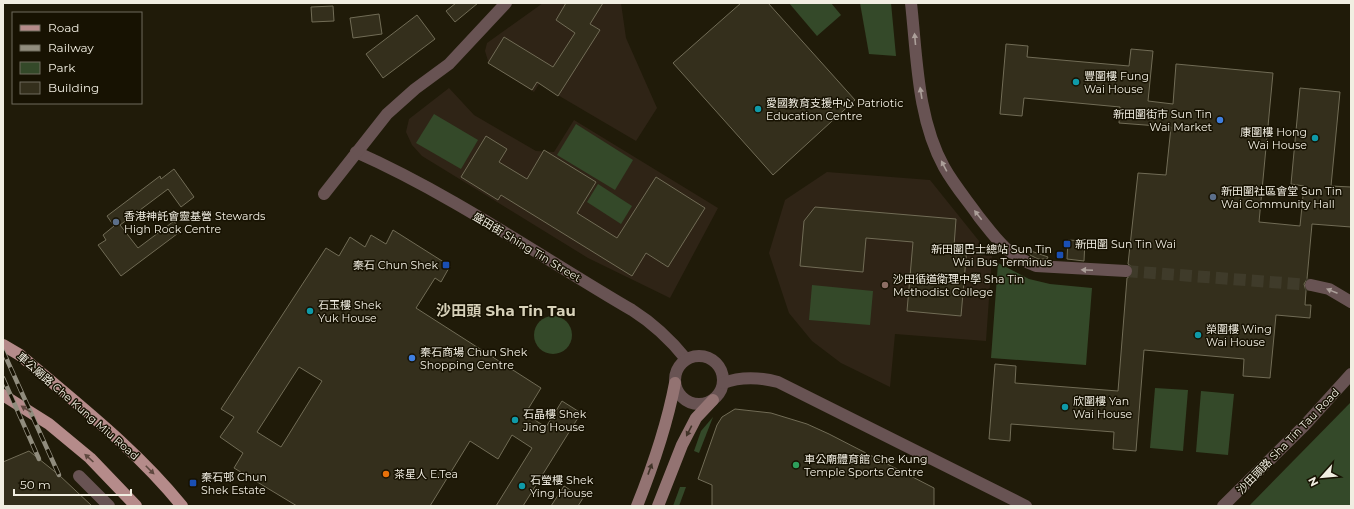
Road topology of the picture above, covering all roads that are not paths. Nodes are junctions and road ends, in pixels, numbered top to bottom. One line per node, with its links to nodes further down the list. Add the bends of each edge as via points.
1 (506, 3): 3 (street, via 449,64 387,114)
2 (912, 3): 5 (street, one-way to 2, via 1036,266 1006,250 995,238 953,182 932,139 918,74)
3 (356, 152): 4 (street); 9 (street, 盛田街 Shing Tin Street, via 451,201 652,322)
4 (324, 194)
5 (1126, 271)
6 (1311, 285): 7 (street, one-way to 6, via 1329,289)
7 (1351, 302)
8 (3, 345): 18 (main road, 車公廟路 Che Kung Miu Road, one-way to 18, via 20,355 124,444 161,480)
9 (686, 359): 11 (street, via 677,369); 12 (street, via 699,356 709,358 720,369)
10 (1351, 374): 22 (street, 沙田頭路 Sha Tin Tau Road, via 1299,432)
11 (675, 383): 14 (street, via 677,391 687,401 702,404); 19 (street, one-way to 11, via 662,436)
12 (723, 384): 14 (street); 21 (street, via 736,378 762,378 778,382)
13 (3, 395): 17 (main road, one-way to 13, via 90,458 49,424)
14 (713, 400): 20 (street, one-way to 20, via 692,425)
15 (79, 476): 16 (street)
16 (109, 506)
17 (136, 506)
18 (182, 506)
19 (637, 506)
20 (658, 506)
21 (1026, 506)
22 (1223, 506)

